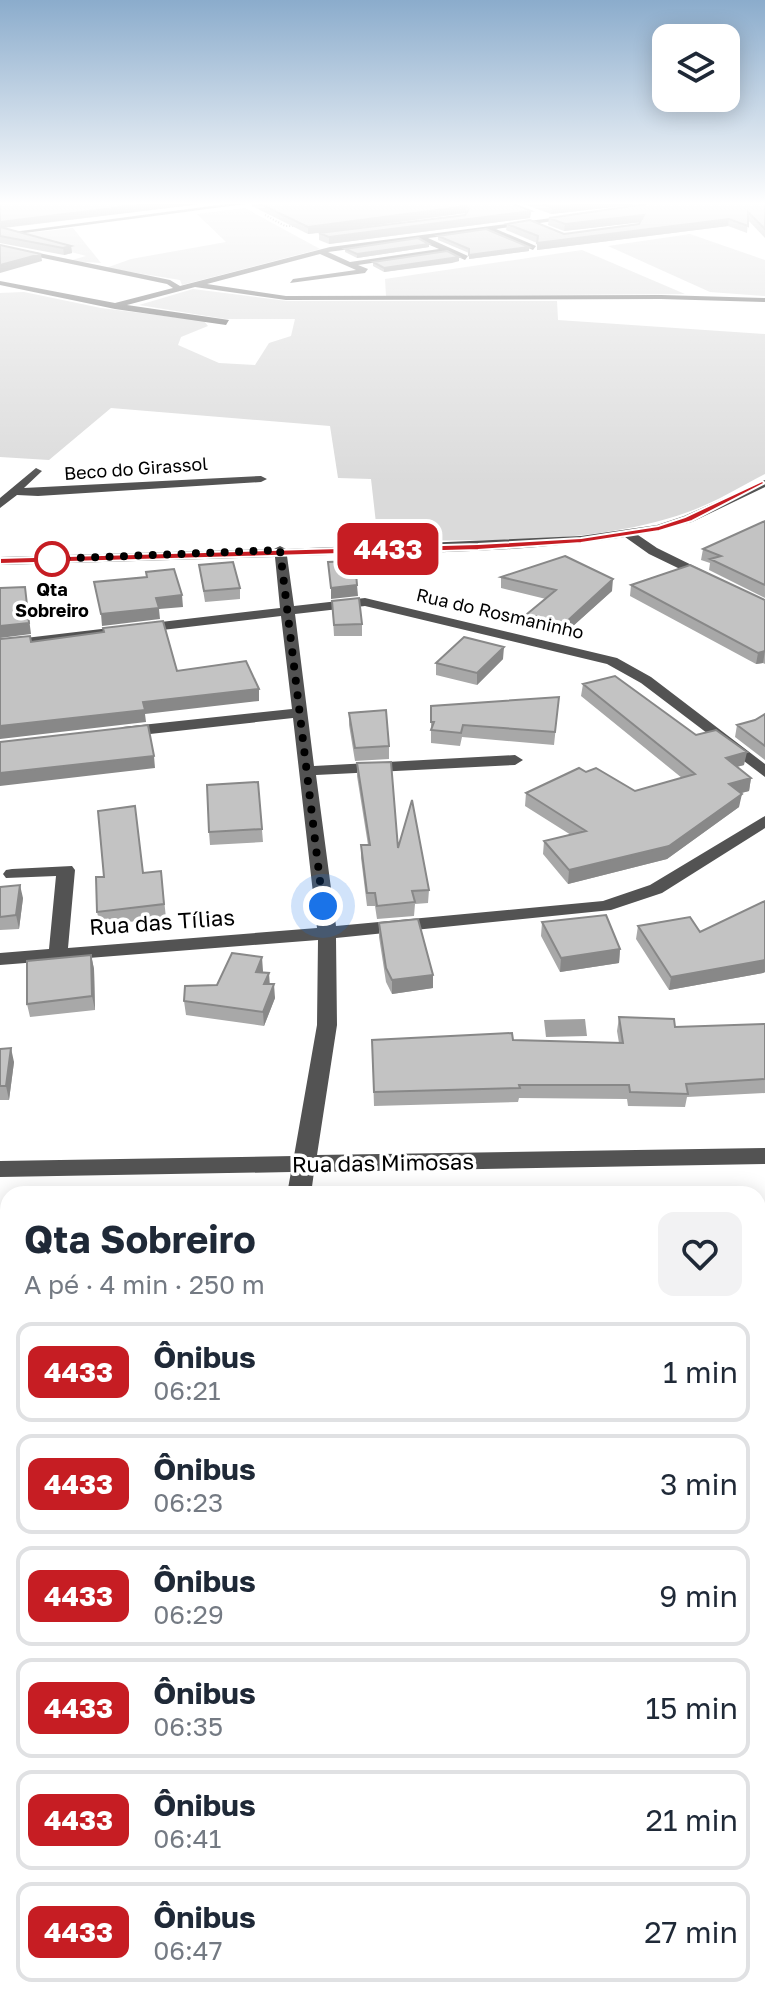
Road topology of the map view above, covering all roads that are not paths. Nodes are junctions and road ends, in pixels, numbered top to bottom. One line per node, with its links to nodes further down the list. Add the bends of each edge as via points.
1 (69, 297): 5 (street)
2 (150, 297): 5 (street)
3 (278, 297): 4 (street)
4 (765, 300)
5 (115, 306): 6 (street)
6 (226, 322)
7 (36, 471): 10 (street)
8 (261, 479): 10 (street, Beco do Girassol)
9 (765, 483): 12 (street, via 688,519)
10 (13, 491): 11 (street)
11 (0, 504)
12 (629, 534): 13 (street, via 509,545); 15 (street)
13 (280, 550): 14 (street); 16 (street)
14 (0, 561)
15 (724, 586)
16 (285, 610): 17 (street, Rua do Rosmaninho); 18 (street); 22 (street, Rua do Rosmaninho, via 365,602 602,657 646,680)
17 (0, 645)
18 (298, 713): 19 (street); 21 (street)
19 (102, 735)
20 (515, 760): 21 (street)
21 (306, 771): 25 (street)
22 (765, 772)
23 (765, 821): 25 (street, Rua das Tílias, via 656,889 605,906)
24 (12, 874): 26 (street, via 66,870)
25 (327, 933): 26 (street, Rua das Tílias); 29 (street, via 327,1025)
26 (58, 954): 27 (street, Rua das Tílias)
27 (0, 959)
28 (765, 1156): 29 (street, Rua das Mimosas)
29 (305, 1164): 30 (street, Rua das Mimosas); 31 (street)
30 (0, 1169)
31 (301, 1186)

